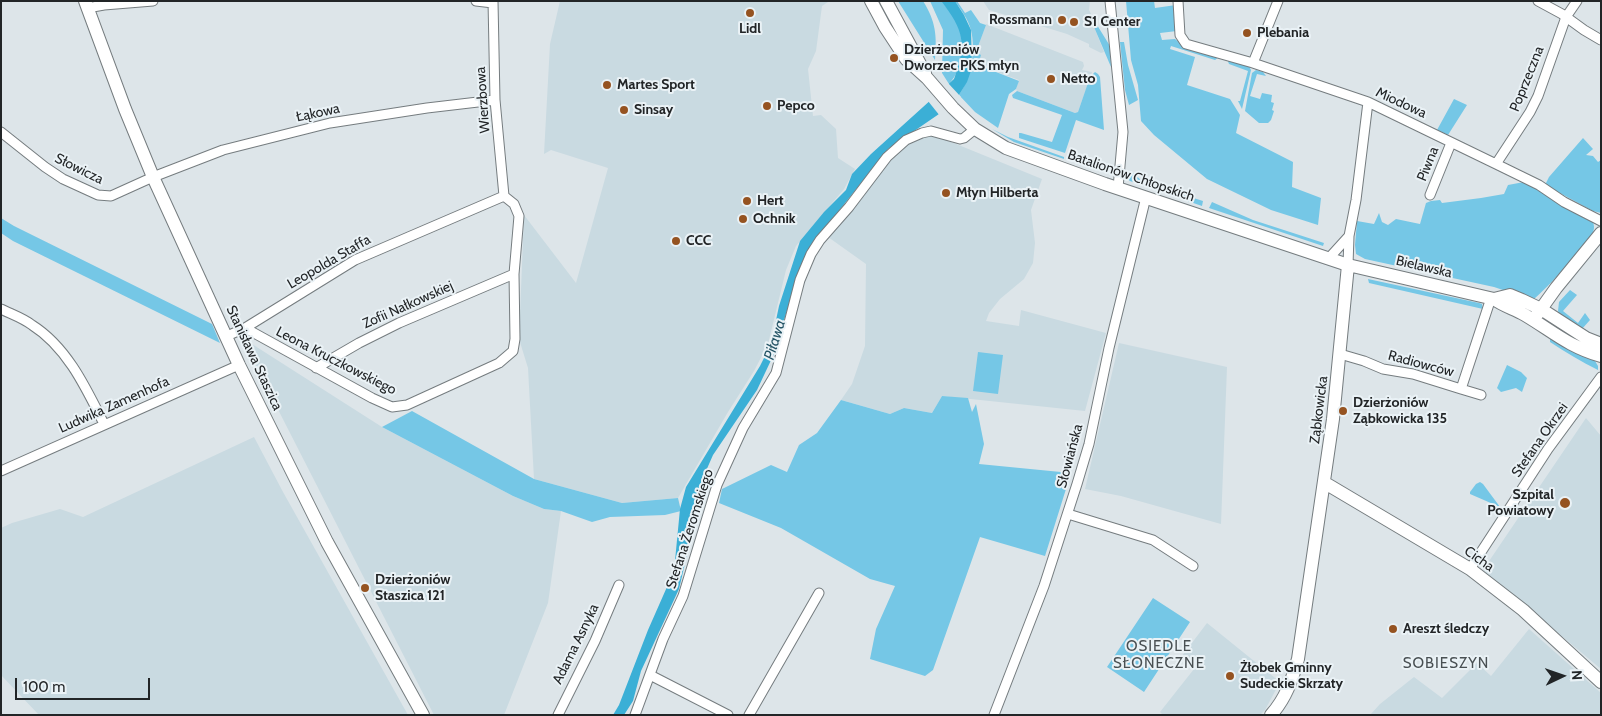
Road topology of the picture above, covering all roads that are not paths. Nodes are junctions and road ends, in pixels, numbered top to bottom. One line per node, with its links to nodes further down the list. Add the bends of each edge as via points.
1 (153, 1): 11 (street)
2 (476, 1): 10 (street)
3 (871, 1): 15 (main road, Batalionów Chłopskich, via 906,59)
4 (886, 1): 15 (main road, Batalionów Chłopskich)
5 (1110, 1): 23 (street, via 1123,132)
6 (1178, 1): 14 (street, Miodowa, via 1180,35 1186,44)
7 (1278, 1): 14 (street)
8 (1538, 1): 12 (street)
9 (1577, 1): 12 (street, Poprzeczna)
10 (493, 2): 16 (street, Wierzbowa)
11 (86, 5): 22 (main road, Stanisława Staszica)
12 (1566, 17): 13 (street); 21 (street, Poprzeczna, via 1538,96)
13 (1601, 40)
14 (1253, 63): 17 (street, Miodowa)
15 (927, 78): 18 (main road, Batalionów Chłopskich)
16 (496, 100): 22 (street, Łąkowa, via 330,123 223,150); 25 (street, Wierzbowa)
17 (1368, 102): 20 (street, Miodowa); 29 (street, Ząbkowicka)
18 (974, 129): 23 (main road, Batalionów Chłopskich, via 1006,148); 54 (street, Stefana Żeromskiego, via 960,139 931,131 906,140 887,157 811,254 800,280 776,373 743,428 717,485 683,596)
19 (1, 132): 22 (street, Słowicza, via 57,175 98,195 111,196)
20 (1452, 143): 21 (street, Miodowa); 24 (street, Piwna)
21 (1496, 164): 27 (street, Miodowa)
22 (153, 177): 37 (main road, Stanisława Staszica)
23 (1118, 188): 26 (main road, Batalionów Chłopskich)
24 (1430, 195)
25 (504, 196): 32 (street, Leona Kruczkowskiego, via 514,204 518,216); 36 (street, Leopolda Staffa, via 354,260)
26 (1146, 197): 30 (main road, Batalionów Chłopskich); 49 (street, Słowiańska, via 1088,444)
27 (1601, 221)
28 (1601, 233): 35 (main road)
29 (1349, 236): 30 (street); 31 (street, Ząbkowicka)
30 (1329, 258): 31 (main road, Batalionów Chłopskich)
31 (1348, 264): 33 (main road, Bielawska); 39 (main road, Ząbkowicka)
32 (514, 274): 42 (street, Zofii Nałkowskiej, via 399,323); 42 (street, Leona Kruczkowskiego, via 515,339 512,351 491,367 407,404 392,407)
33 (1492, 298): 35 (main road, Bielawska, via 1523,313); 44 (street, Radiowców)
34 (1, 309): 46 (street, via 33,325 54,344 75,369)
35 (1537, 315): 38 (main road, Bielawska); 40 (main road, Bielawska, via 1573,346)
36 (245, 328): 37 (street, Leopolda Staffa); 42 (street, Leona Kruczkowskiego)
37 (227, 336): 41 (main road, Stanisława Staszica)
38 (1601, 344)
39 (1340, 354): 44 (street, Radiowców); 48 (main road, Ząbkowicka)
40 (1601, 356)
41 (239, 365): 46 (street, Ludwika Zamenhofa); 56 (main road, Stanisława Staszica, via 327,542)
42 (316, 368)
43 (1601, 377): 51 (street, Stefana Okrzei, via 1548,450)
44 (1461, 389): 45 (street)
45 (1481, 395)
46 (104, 424): 47 (street, Ludwika Zamenhofa)
47 (1, 470)
48 (1325, 483): 51 (main road, Cicha); 62 (main road, Ząbkowicka, via 1298,659 1291,683)
49 (1068, 514): 50 (street, via 1153,540); 61 (street, Słowiańska)
50 (1193, 566)
51 (1470, 569): 55 (main road, Cicha, via 1523,610)
52 (619, 585): 57 (street, Adama Asnyka)
53 (819, 593): 60 (street)
54 (650, 675): 58 (street, Stefana Żeromskiego); 59 (street)
55 (1601, 682)
56 (423, 715)
57 (558, 715)
58 (635, 715)
59 (728, 715)
60 (749, 715)
61 (994, 715)
62 (1271, 715)

